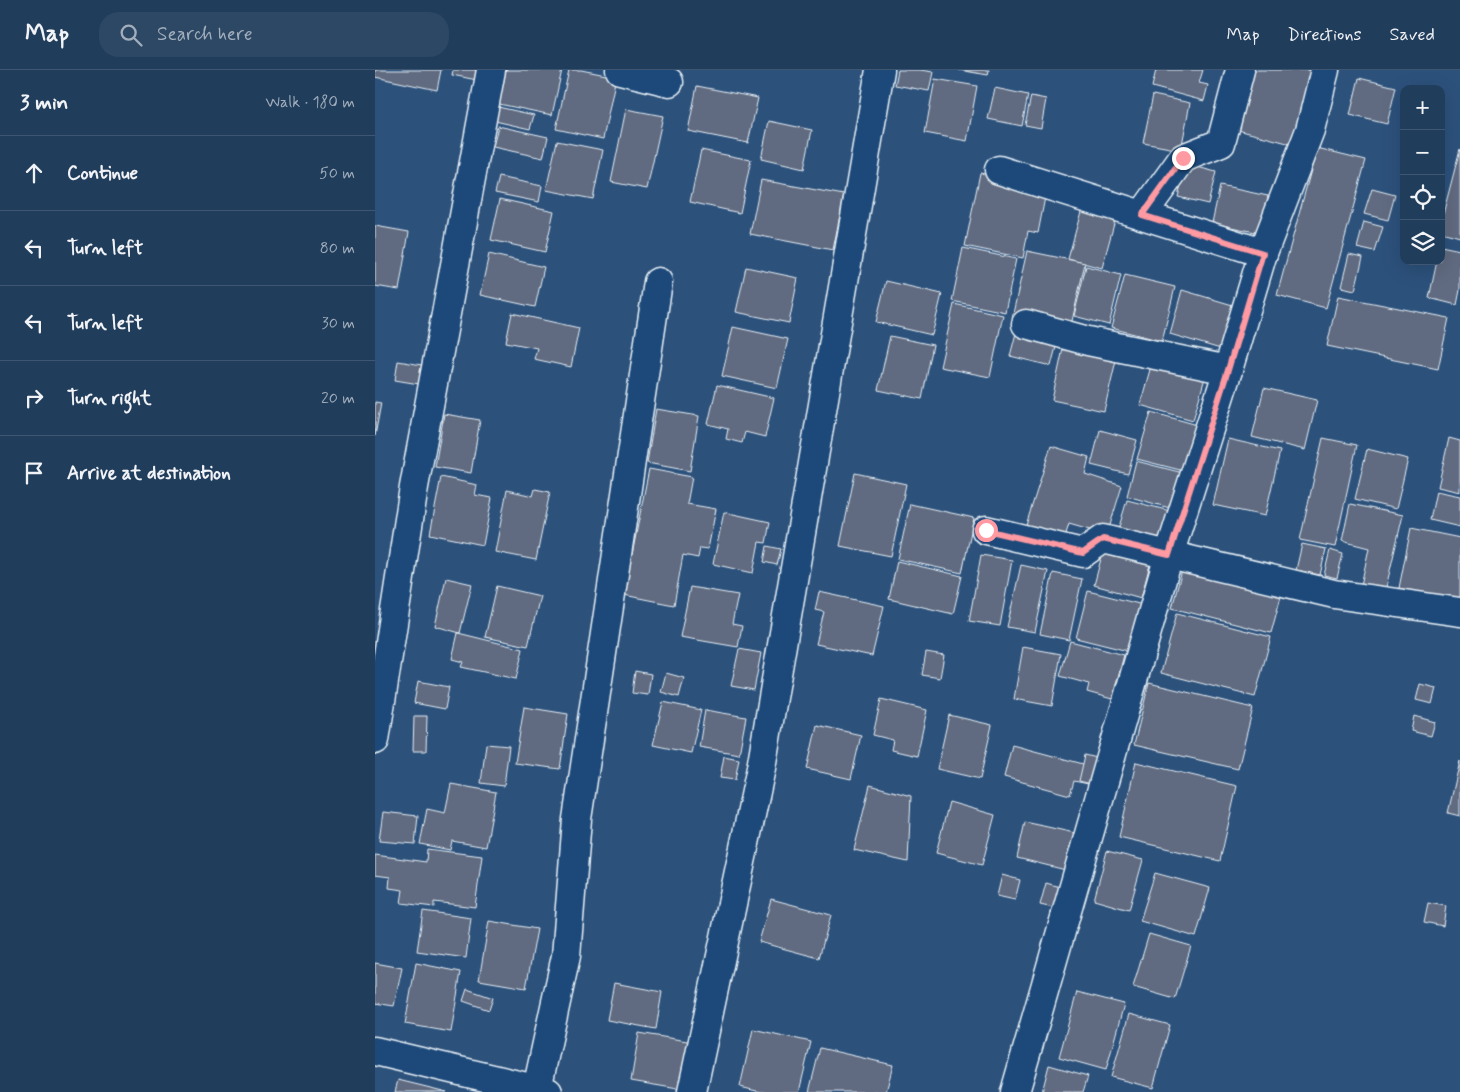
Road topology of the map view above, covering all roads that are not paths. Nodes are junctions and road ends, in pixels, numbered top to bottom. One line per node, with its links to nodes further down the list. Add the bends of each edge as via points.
1 (491, 70): 16 (street, via 414,488)
2 (619, 70): 6 (street)
3 (880, 70): 19 (street, via 761,768)
4 (1240, 70): 8 (street, via 1221,143 1183,158)
5 (1325, 70): 9 (street, via 1310,130)
6 (669, 82)
7 (999, 170): 8 (street)
8 (1142, 215): 9 (street)
9 (1263, 253): 12 (street)
10 (658, 282): 18 (street, via 577,819 566,956)
11 (1026, 324): 12 (street, via 1088,341)
12 (1228, 370): 14 (street)
13 (986, 530): 14 (street, via 1083,553 1103,539)
14 (1169, 555): 15 (street, via 1334,594); 20 (street)
15 (1460, 612)
16 (375, 740)
17 (375, 1051): 18 (street)
18 (543, 1091)
19 (692, 1092)
20 (1015, 1092)

